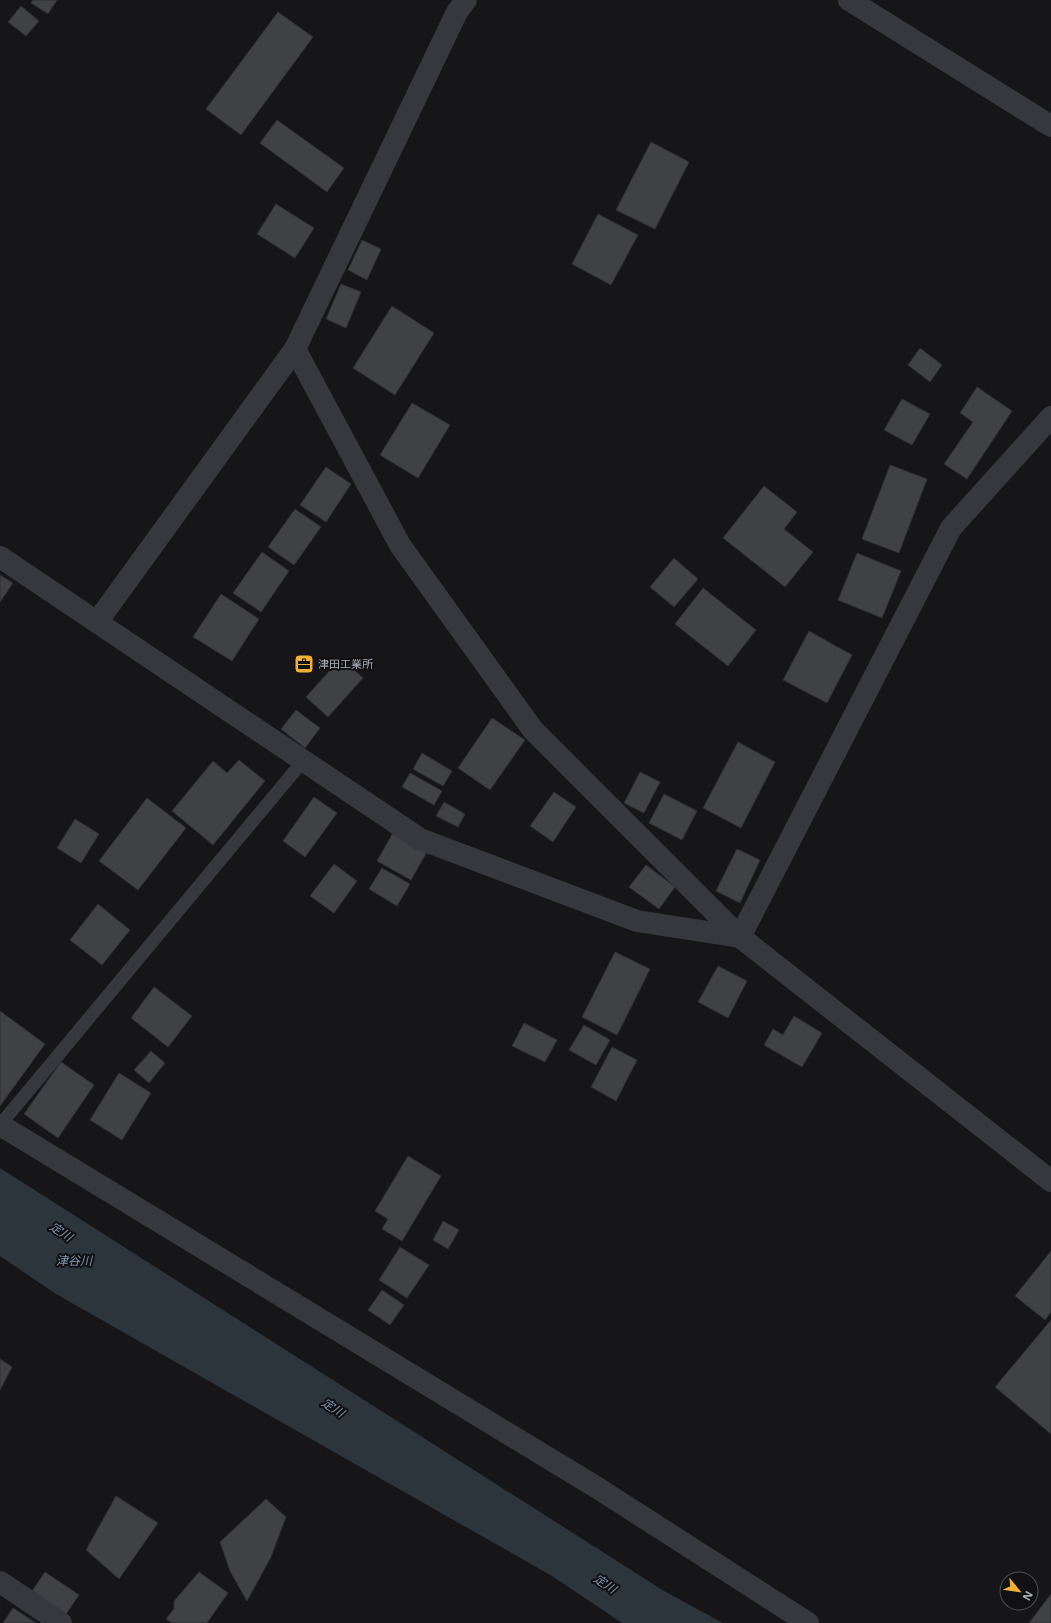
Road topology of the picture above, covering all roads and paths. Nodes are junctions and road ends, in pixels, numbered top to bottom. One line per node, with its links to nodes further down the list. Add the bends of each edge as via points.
1 (466, 0): 4 (street, via 457,12)
2 (849, 0): 3 (street)
3 (1051, 126)
4 (295, 349): 7 (street); 9 (street, via 400,545 533,730)
5 (1051, 417): 9 (street, via 951,528)
6 (0, 557): 7 (street)
7 (97, 622): 8 (street)
8 (303, 761): 9 (street, via 420,839 637,921); 10 (lane)
9 (740, 937): 11 (street)
10 (0, 1125): 14 (street, via 596,1487)
11 (1051, 1181)
12 (0, 1582): 13 (street)
13 (60, 1623)
14 (808, 1623)

